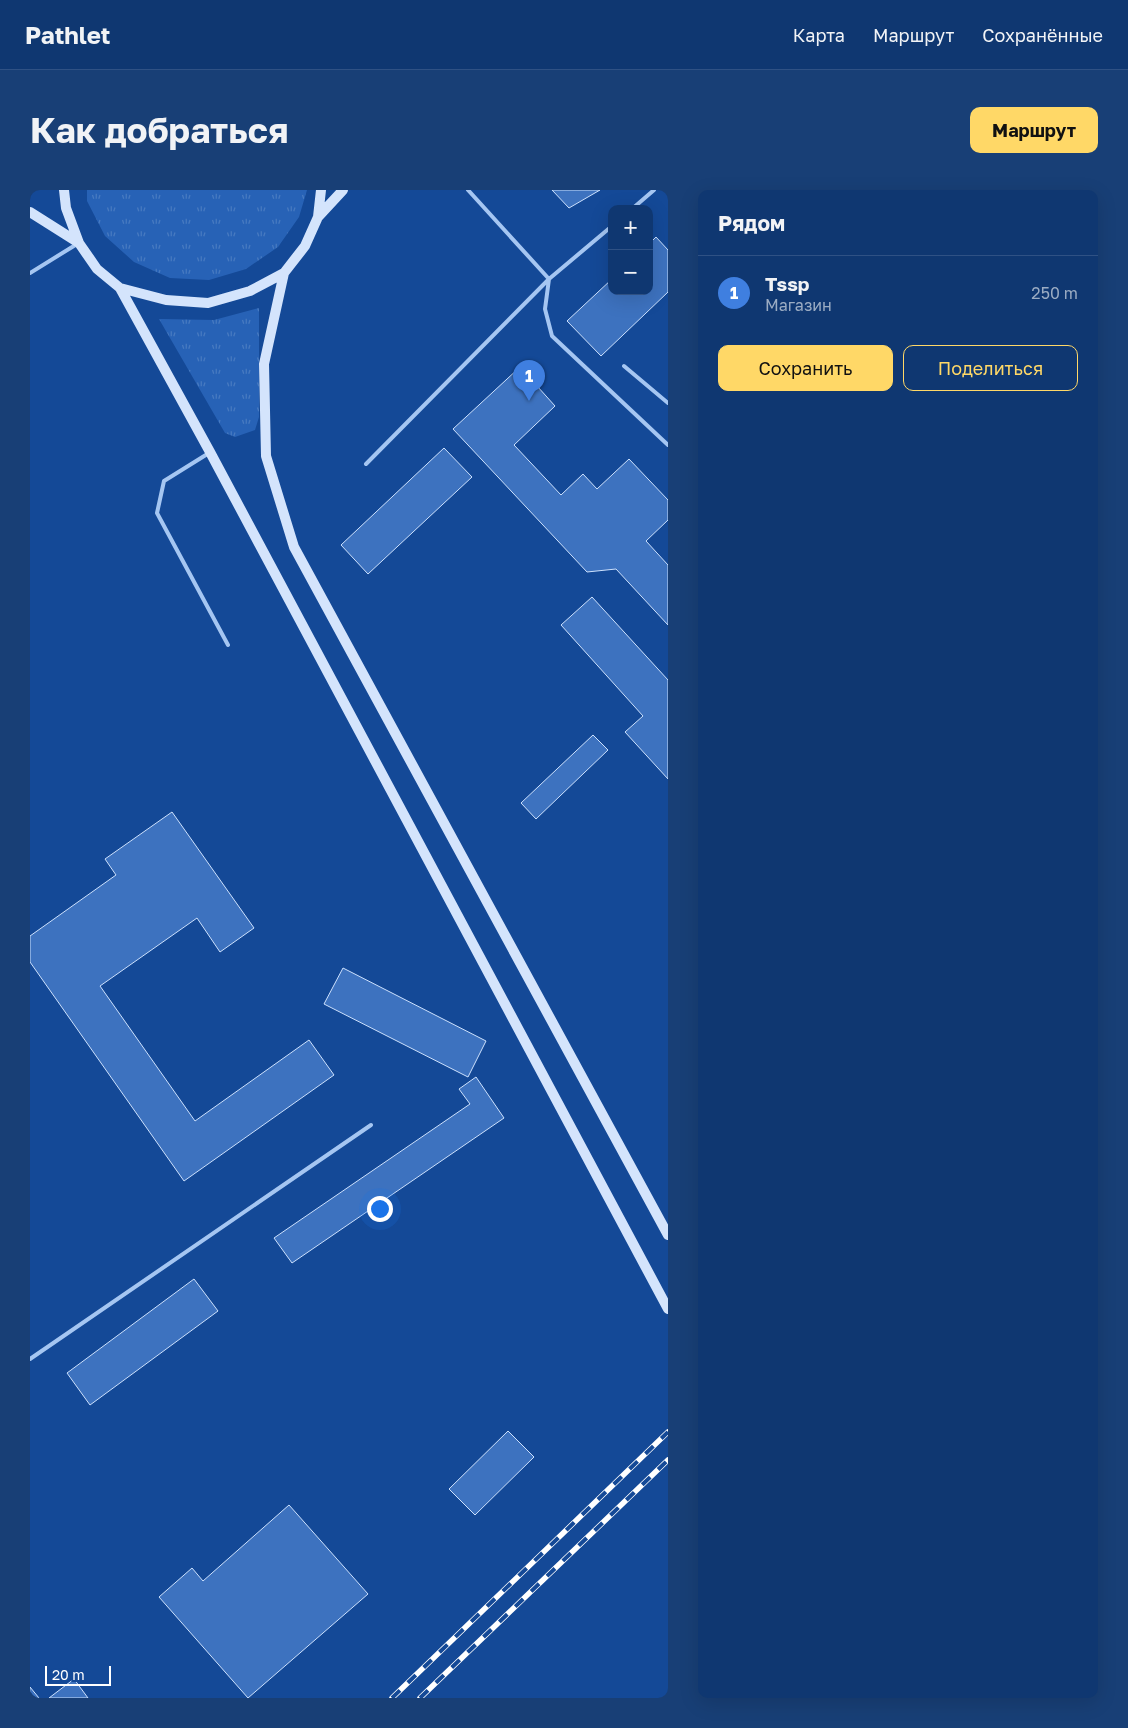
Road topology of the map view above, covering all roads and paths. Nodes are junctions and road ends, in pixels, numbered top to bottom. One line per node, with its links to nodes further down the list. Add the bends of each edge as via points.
1 (64, 190): 10 (main road, via 66,208)
2 (321, 190): 8 (main road)
3 (343, 190): 8 (main road)
4 (468, 190): 13 (lane)
5 (654, 190): 6 (lane)
6 (637, 205)
7 (30, 212): 10 (main road)
8 (318, 217): 12 (main road, via 305,246)
9 (608, 229): 13 (lane)
10 (80, 243): 11 (lane); 14 (main road, via 97,269)
11 (30, 273)
12 (284, 273): 14 (main road, via 250,291 208,303 166,300); 22 (main road, via 264,364 266,456 294,547)
13 (548, 279): 17 (lane, via 545,310 552,336); 19 (lane)
14 (120, 288): 18 (main road)
15 (624, 366): 16 (lane)
16 (668, 403)
17 (668, 445)
18 (210, 452): 20 (lane, via 164,481 157,513); 23 (main road)
19 (366, 464)
20 (228, 645)
21 (371, 1125): 24 (lane)
22 (668, 1235)
23 (668, 1309)
24 (30, 1359)

